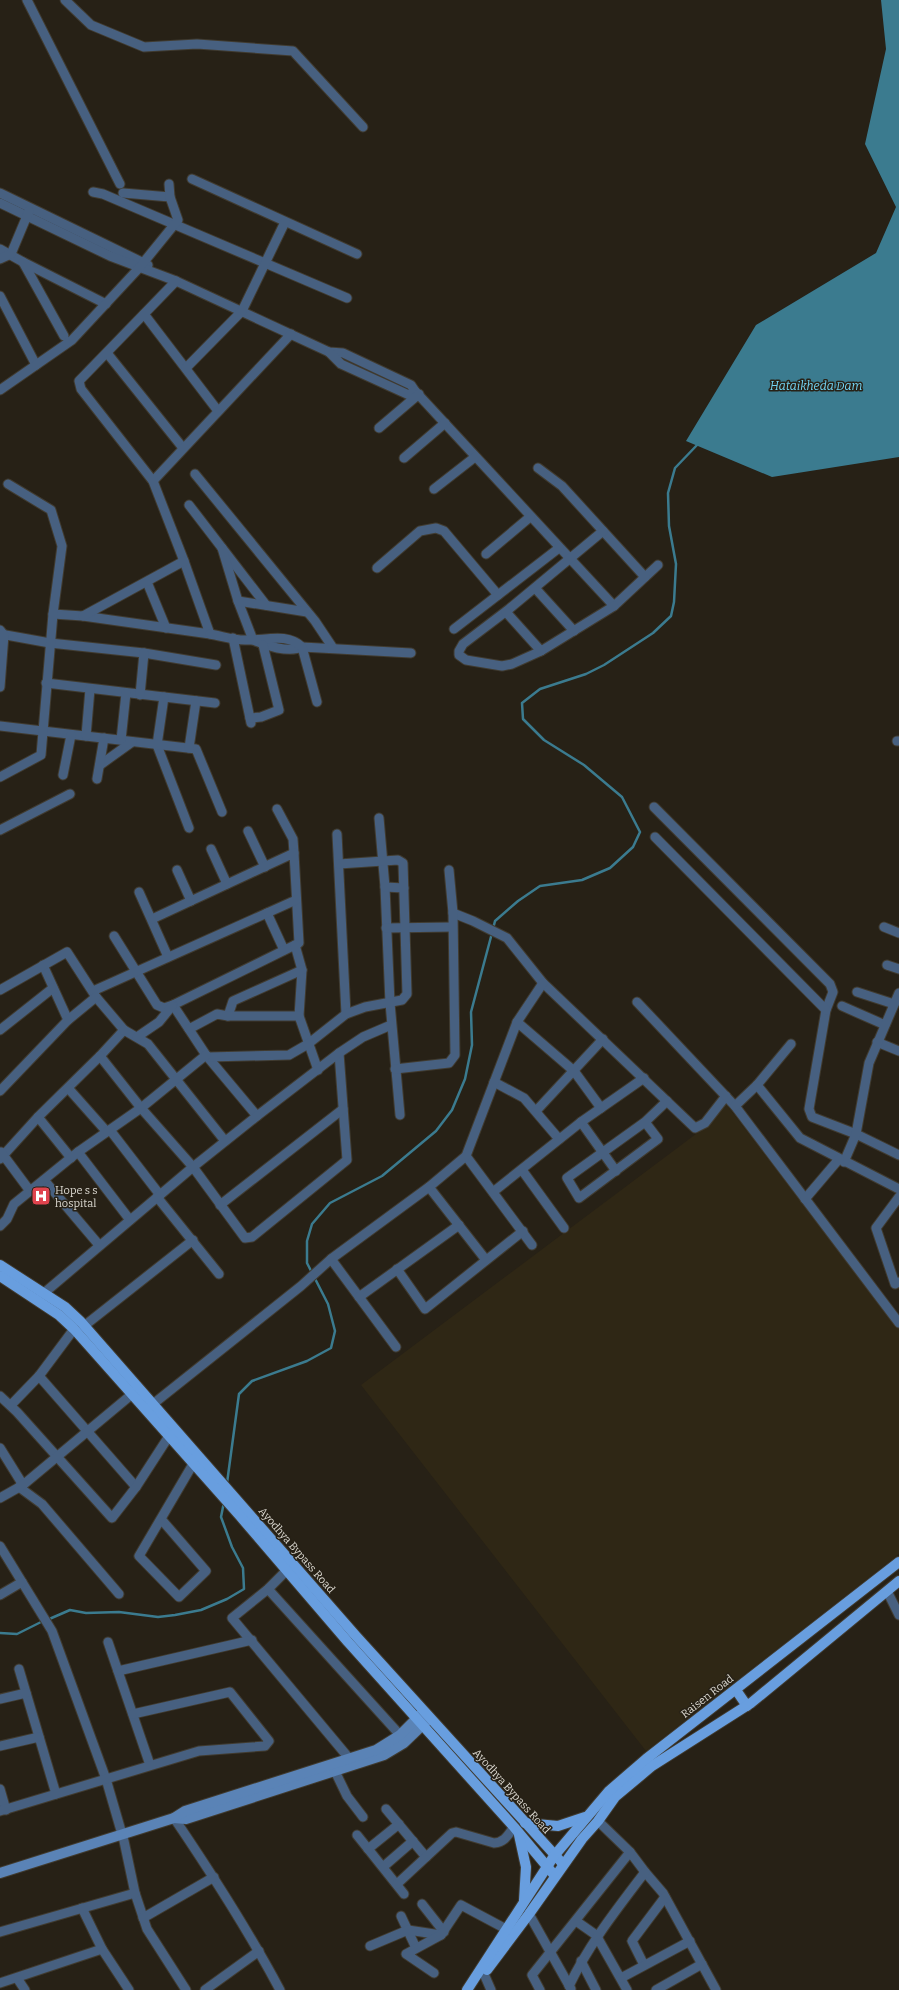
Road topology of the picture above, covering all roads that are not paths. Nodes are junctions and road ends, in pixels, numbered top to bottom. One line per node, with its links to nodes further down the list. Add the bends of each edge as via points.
1 (27, 0): 5 (street)
2 (65, 0): 3 (street, via 91,25 144,47 197,44 293,51)
3 (363, 127)
4 (192, 178): 13 (street)
5 (120, 184)
6 (169, 184): 10 (street)
7 (93, 192): 14 (street)
8 (0, 193): 12 (street)
9 (123, 193): 10 (street)
10 (170, 197): 14 (street, via 178,220)
11 (0, 203): 12 (street)
12 (29, 212): 16 (street); 21 (street)
13 (285, 222): 17 (street); 20 (street)
14 (174, 225): 20 (street); 21 (street)
15 (0, 248): 16 (street)
16 (11, 254): 18 (street); 19 (street)
17 (357, 254)
18 (0, 260)
19 (23, 262): 25 (street); 29 (street)
20 (266, 263): 24 (street); 26 (street)
21 (142, 265): 22 (street); 25 (street)
22 (176, 281): 26 (street); 27 (street)
23 (0, 296): 32 (street)
24 (347, 298)
25 (106, 304): 32 (street, via 72,340)
26 (242, 311): 28 (street); 33 (street)
27 (144, 314): 31 (street); 33 (street)
28 (291, 334): 30 (street); 38 (street)
29 (64, 336)
30 (330, 352): 34 (street, via 343,353); 35 (street, via 341,364)
31 (107, 353): 41 (street); 46 (street, via 79,381 81,389)
32 (36, 365): 36 (street)
33 (186, 368): 38 (street)
34 (378, 369): 35 (street); 37 (street, via 412,385)
35 (373, 379): 37 (street, via 408,395)
36 (0, 390)
37 (417, 393): 39 (street); 40 (street)
38 (218, 411): 41 (street)
39 (445, 424): 42 (street); 43 (street)
40 (379, 428)
41 (183, 448): 46 (street)
42 (475, 457): 48 (street); 50 (street)
43 (404, 458)
44 (538, 468): 51 (street, via 562,486)
45 (195, 474): 66 (street)
46 (153, 481): 56 (street)
47 (8, 484): 68 (street, via 51,510 62,546)
48 (434, 489)
49 (189, 505): 52 (street)
50 (530, 516): 53 (street); 54 (street)
51 (603, 531): 55 (street); 59 (street)
52 (222, 548): 63 (street); 64 (street)
53 (559, 548): 55 (street); 62 (street)
54 (486, 554)
55 (570, 559): 61 (street); 65 (street)
56 (184, 560): 60 (street); 74 (street)
57 (658, 565): 59 (street)
58 (377, 568): 62 (street, via 420,531 436,528 444,531)
59 (645, 577): 65 (street)
60 (147, 582): 69 (street); 70 (street)
61 (535, 588): 67 (street); 72 (street)
62 (498, 595): 71 (street)
63 (238, 602): 64 (street); 76 (street)
64 (266, 605): 66 (street)
65 (614, 606): 72 (street)
66 (308, 612): 80 (street)
67 (506, 612): 81 (street); 81 (street, via 463,644 459,651 461,658 502,666)
68 (53, 614): 69 (street); 77 (street)
69 (83, 616): 70 (street)
70 (166, 628): 74 (street)
71 (454, 629)
72 (574, 631): 81 (street)
73 (1, 633): 77 (street); 86 (street)
74 (210, 634): 75 (street)
75 (233, 638): 76 (street); 78 (street, via 251,721 280,710)
76 (253, 640): 78 (street); 79 (street, via 268,637 296,641)
77 (50, 643): 82 (street); 85 (street)
78 (263, 645): 79 (street, via 296,650)
79 (302, 647): 80 (street); 93 (street)
80 (333, 648): 83 (street)
81 (541, 651)
82 (144, 653): 84 (street); 90 (street)
83 (411, 653)
84 (216, 665)
85 (46, 683): 88 (street); 96 (street)
86 (0, 684): 87 (street)
87 (0, 687)
88 (90, 689): 89 (street); 98 (street)
89 (126, 693): 90 (street); 100 (street)
90 (140, 695): 91 (street)
91 (164, 697): 92 (street); 102 (street)
92 (196, 701): 94 (street); 103 (street)
93 (317, 702)
94 (215, 703)
95 (0, 726): 96 (street)
96 (42, 731): 97 (street); 106 (street, via 41,755)
97 (71, 735): 98 (street); 105 (street)
98 (86, 736): 99 (street)
99 (104, 738): 100 (street); 104 (street)
100 (121, 740): 101 (street)
101 (132, 742): 102 (street); 104 (street)
102 (157, 744): 103 (street); 113 (street)
103 (189, 748): 111 (street, via 196,749)
104 (100, 765): 107 (street)
105 (63, 775)
106 (0, 777)
107 (98, 779)
108 (70, 794): 114 (street)
109 (654, 807): 159 (street, via 830,984 833,992)
110 (277, 809): 119 (street, via 293,839)
111 (222, 812)
112 (379, 818): 120 (street)
113 (189, 828)
114 (0, 830)
115 (248, 831): 122 (street)
116 (337, 834): 121 (street)
117 (655, 837): 159 (street)
118 (211, 849): 125 (street)
119 (294, 853): 122 (street); 129 (street)
120 (383, 862): 121 (street); 126 (street); 127 (street, via 398,860 404,863)
121 (339, 864): 160 (street)
122 (265, 867): 125 (street)
123 (177, 870): 130 (street)
124 (449, 870): 132 (street)
125 (227, 884): 130 (street)
126 (385, 887): 127 (street); 136 (street)
127 (404, 888): 137 (street)
128 (139, 892): 133 (street)
129 (296, 900): 131 (street); 140 (street, via 299,943)
130 (191, 901): 133 (street)
131 (267, 913): 141 (street); 142 (street)
132 (452, 913): 134 (street); 148 (street, via 507,938)
133 (152, 919): 142 (street)
134 (452, 927): 137 (street); 179 (street, via 455,1018 453,1060 443,1064)
135 (884, 927): 138 (street)
136 (386, 928): 137 (street); 155 (street)
137 (405, 928): 155 (street, via 407,994 402,1000)
138 (899, 933)
139 (114, 936): 147 (street)
140 (295, 945): 141 (street); 146 (street)
141 (284, 950): 158 (street)
142 (168, 957): 147 (street)
143 (43, 965): 149 (street); 150 (street); 153 (street, via 66,952)
144 (887, 965): 145 (street)
145 (899, 969)
146 (302, 970): 161 (street, via 233,1001); 162 (street)
147 (137, 972): 153 (street); 158 (street, via 157,1005)
148 (543, 983): 164 (street); 171 (street)
149 (53, 988): 163 (street); 168 (street)
150 (0, 990)
151 (857, 992): 156 (street)
152 (899, 993): 156 (street)
153 (94, 994): 163 (street); 169 (street)
154 (637, 1002): 188 (street)
155 (390, 1003): 160 (street, via 365,1006); 165 (street)
156 (894, 1004): 166 (street)
157 (842, 1006): 166 (street)
158 (171, 1007): 167 (street, via 179,1014); 170 (street, via 160,1022)
159 (826, 1010): 201 (street, via 809,1109 812,1117)
160 (346, 1014): 173 (street)
161 (228, 1016): 162 (street); 167 (street, via 216,1014)
162 (299, 1016): 173 (street)
163 (68, 1020): 187 (street)
164 (517, 1022): 181 (street); 184 (street)
165 (391, 1025): 176 (street, via 363,1037); 179 (street)
166 (885, 1025): 172 (street)
167 (188, 1029): 178 (street)
168 (0, 1030)
169 (124, 1030): 170 (street); 177 (street)
170 (137, 1037): 183 (street, via 148,1044)
171 (603, 1039): 181 (street); 182 (street)
172 (877, 1042): 175 (street); 201 (street, via 869,1063)
173 (308, 1044): 178 (street, via 289,1055); 180 (street)
174 (791, 1044): 185 (street)
175 (899, 1051)
176 (339, 1053): 180 (street); 193 (street)
177 (100, 1056): 186 (street); 191 (street)
178 (207, 1056): 183 (street); 196 (street)
179 (395, 1069): 195 (street)
180 (318, 1070): 196 (street)
181 (574, 1071): 192 (street); 194 (street)
182 (644, 1078): 189 (street); 192 (street)
183 (175, 1080): 191 (street); 203 (street)
184 (494, 1082): 194 (street, via 524,1098); 208 (street)
185 (757, 1085): 190 (street); 209 (street, via 800,1138)
186 (68, 1088): 197 (street); 200 (street)
187 (0, 1091)
188 (726, 1096): 189 (street, via 705,1123 695,1128); 190 (street)
189 (667, 1101): 199 (street)
190 (735, 1106): 220 (street)
191 (141, 1108): 200 (street); 210 (street)
192 (601, 1108): 198 (street)
193 (343, 1109): 221 (street); 221 (street, via 347,1160 252,1238 244,1238)
194 (536, 1111): 202 (street)
195 (400, 1115)
196 (257, 1116): 203 (street)
197 (38, 1117): 205 (street); 206 (street)
198 (581, 1122): 202 (street); 204 (street)
199 (645, 1122): 204 (street); 212 (street, via 658,1139)
200 (108, 1131): 206 (street); 218 (street)
201 (856, 1134): 207 (street); 209 (street)
202 (559, 1139): 211 (street)
203 (225, 1141): 210 (street)
204 (603, 1154): 212 (street); 212 (street, via 567,1178 579,1198)
205 (1, 1155): 216 (street)
206 (74, 1155): 213 (street); 222 (street)
207 (899, 1155)
208 (466, 1156): 214 (street); 217 (street)
209 (841, 1161): 215 (street); 220 (street)
210 (193, 1167): 218 (street); 221 (street)
211 (522, 1170): 217 (street); 225 (street)
212 (616, 1171)
213 (44, 1180): 216 (street); 228 (street)
214 (429, 1187): 223 (street); 230 (street)
215 (899, 1188)
216 (30, 1191): 224 (street, via 14,1204 7,1219)
217 (493, 1192): 226 (street)
218 (159, 1196): 222 (street); 227 (street)
219 (899, 1197): 236 (street, via 876,1228 896,1284)
220 (805, 1199): 239 (street)
221 (220, 1205)
222 (130, 1220): 228 (street)
223 (459, 1225): 231 (street); 233 (street)
224 (0, 1226)
225 (564, 1228)
226 (523, 1231): 229 (street); 231 (street)
227 (193, 1240): 234 (street); 240 (street)
228 (99, 1245): 237 (street)
229 (532, 1245)
230 (331, 1259): 238 (street); 248 (street, via 319,1272)
231 (486, 1260): 233 (street, via 425,1309)
232 (0, 1265): 237 (main road, Ayodhya Bypass Road)
233 (397, 1269): 238 (street)
234 (219, 1274)
235 (0, 1276): 237 (main road, Ayodhya Bypass Road)
236 (899, 1282)
237 (41, 1297): 240 (main road, Ayodhya Bypass Road, via 65,1307); 241 (main road, Ayodhya Bypass Road)
238 (359, 1297): 242 (street)
239 (899, 1323)
240 (84, 1326): 243 (main road, Ayodhya Bypass Road, via 106,1350)
241 (74, 1329): 243 (main road, Ayodhya Bypass Road, via 96,1354); 244 (street)
242 (396, 1347)
243 (122, 1375): 245 (main road, Ayodhya Bypass Road)
244 (39, 1376): 247 (street); 249 (street)
245 (136, 1391): 248 (main road, Ayodhya Bypass Road); 249 (street)
246 (0, 1396): 247 (street)
247 (11, 1405): 252 (street)
248 (149, 1407): 250 (main road, Ayodhya Bypass Road); 254 (main road, Ayodhya Bypass Road)
249 (88, 1431): 252 (street); 256 (street)
250 (169, 1436): 253 (main road, Ayodhya Bypass Road); 256 (street)
251 (0, 1448): 255 (street)
252 (58, 1457): 255 (street); 256 (street, via 112,1518)
253 (193, 1464): 254 (main road, Ayodhya Bypass Road); 259 (street)
254 (208, 1474): 258 (main road, Ayodhya Bypass Road)
255 (21, 1486): 257 (street); 267 (street, via 42,1504)
256 (136, 1487)
257 (0, 1498)
258 (242, 1512): 262 (main road, Ayodhya Bypass Road); 279 (main road, Ayodhya Bypass Road)
259 (161, 1519): 259 (street, via 139,1556 179,1597 206,1571)
260 (0, 1546): 264 (street)
261 (899, 1562): 274 (main road, Raisen Road)
262 (287, 1570): 265 (street); 279 (main road, Ayodhya Bypass Road, via 348,1642)
263 (899, 1581): 266 (main road)
264 (22, 1582): 268 (street); 286 (street, via 52,1631)
265 (268, 1589): 270 (street, via 232,1618); 281 (street)
266 (887, 1591): 269 (street); 277 (main road)
267 (119, 1594)
268 (0, 1595)
269 (899, 1614)
270 (252, 1640): 273 (street); 283 (street)
271 (108, 1642): 273 (street)
272 (19, 1669): 275 (street)
273 (118, 1671): 278 (street)
274 (736, 1690): 277 (main road); 291 (main road, Raisen Road, via 613,1787)
275 (26, 1693): 276 (street); 280 (street)
276 (0, 1699)
277 (747, 1706): 294 (main road, via 652,1766 615,1798)
278 (133, 1714): 284 (street); 284 (street, via 230,1692 269,1741 265,1746 199,1751)
279 (424, 1718): 281 (street); 295 (main road, Ayodhya Bypass Road); 297 (main road, Ayodhya Bypass Road)
280 (39, 1736): 282 (street); 288 (street)
281 (402, 1739): 283 (street)
282 (0, 1746)
283 (352, 1761): 285 (street)
284 (150, 1765): 286 (street)
285 (334, 1767): 292 (street, via 347,1796); 293 (street, via 184,1811)
286 (106, 1779): 288 (street); 298 (street)
287 (0, 1790): 290 (street)
288 (56, 1794): 290 (street)
289 (386, 1809): 296 (street)
290 (3, 1811)
291 (588, 1816): 295 (main road, via 558,1826); 303 (main road, Raisen Road)
292 (362, 1817)
293 (174, 1818): 298 (street); 311 (street)
294 (598, 1821): 302 (street); 305 (main road)
295 (525, 1823): 303 (main road, Ayodhya Bypass Road)
296 (399, 1824): 300 (street); 301 (street)
297 (516, 1829): 304 (street, via 500,1843 452,1833); 307 (main road, Ayodhya Bypass Road); 316 (main road, via 526,1867)
298 (122, 1834): 309 (street); 313 (street)
299 (357, 1835): 301 (street)
300 (413, 1841): 304 (street); 306 (street)
301 (368, 1849): 306 (street)
302 (630, 1852): 308 (street); 322 (street)
303 (554, 1856): 305 (main road, Ayodhya Bypass Road); 307 (main road, Raisen Road)
304 (426, 1857): 312 (street)
305 (563, 1864): 310 (main road)
306 (383, 1867): 312 (street)
307 (547, 1867): 310 (main road, Ayodhya Bypass Road); 316 (main road, Raisen Road)
308 (645, 1872): 315 (street); 327 (street)
309 (0, 1873)
310 (556, 1876): 319 (main road)
311 (214, 1878): 321 (street); 332 (street)
312 (397, 1884): 314 (street)
313 (135, 1893): 318 (street); 321 (street)
314 (404, 1894)
315 (666, 1897): 328 (street); 336 (street, via 632,1942)
316 (524, 1902): 323 (main road, Raisen Road)
317 (422, 1904): 326 (street)
318 (82, 1908): 325 (street); 331 (street)
319 (530, 1914): 333 (street); 338 (main road)
320 (401, 1916): 324 (street)
321 (143, 1918): 345 (street, via 146,1929)
322 (576, 1921): 327 (street); 333 (street)
323 (506, 1929): 326 (street, via 461,1905); 348 (main road, Raisen Road)
324 (408, 1930): 326 (street); 329 (street); 330 (street)
325 (0, 1932)
326 (443, 1934): 330 (street)
327 (596, 1935): 334 (street); 340 (street)
328 (690, 1941): 335 (street); 336 (street)
329 (370, 1946)
330 (416, 1948): 337 (street, via 406,1954)
331 (102, 1949): 339 (street); 344 (street)
332 (259, 1951): 346 (street); 347 (street)
333 (551, 1952): 342 (street); 351 (street, via 532,1976)
334 (580, 1961): 342 (street); 352 (street)
335 (702, 1964): 354 (street); 355 (street)
336 (644, 1965): 340 (street)
337 (434, 1972)
338 (484, 1974): 349 (main road); 350 (street)
339 (17, 1978): 341 (street); 343 (street)
340 (621, 1978): 353 (street)
341 (0, 1983)
342 (570, 1988)
343 (24, 1990)
344 (129, 1990)
345 (186, 1990)
346 (204, 1990)
347 (280, 1990)
348 (467, 1990)
349 (474, 1990)
350 (491, 1990)
351 (540, 1990)
352 (596, 1990)
353 (627, 1990)
354 (656, 1990)
355 (716, 1990)

